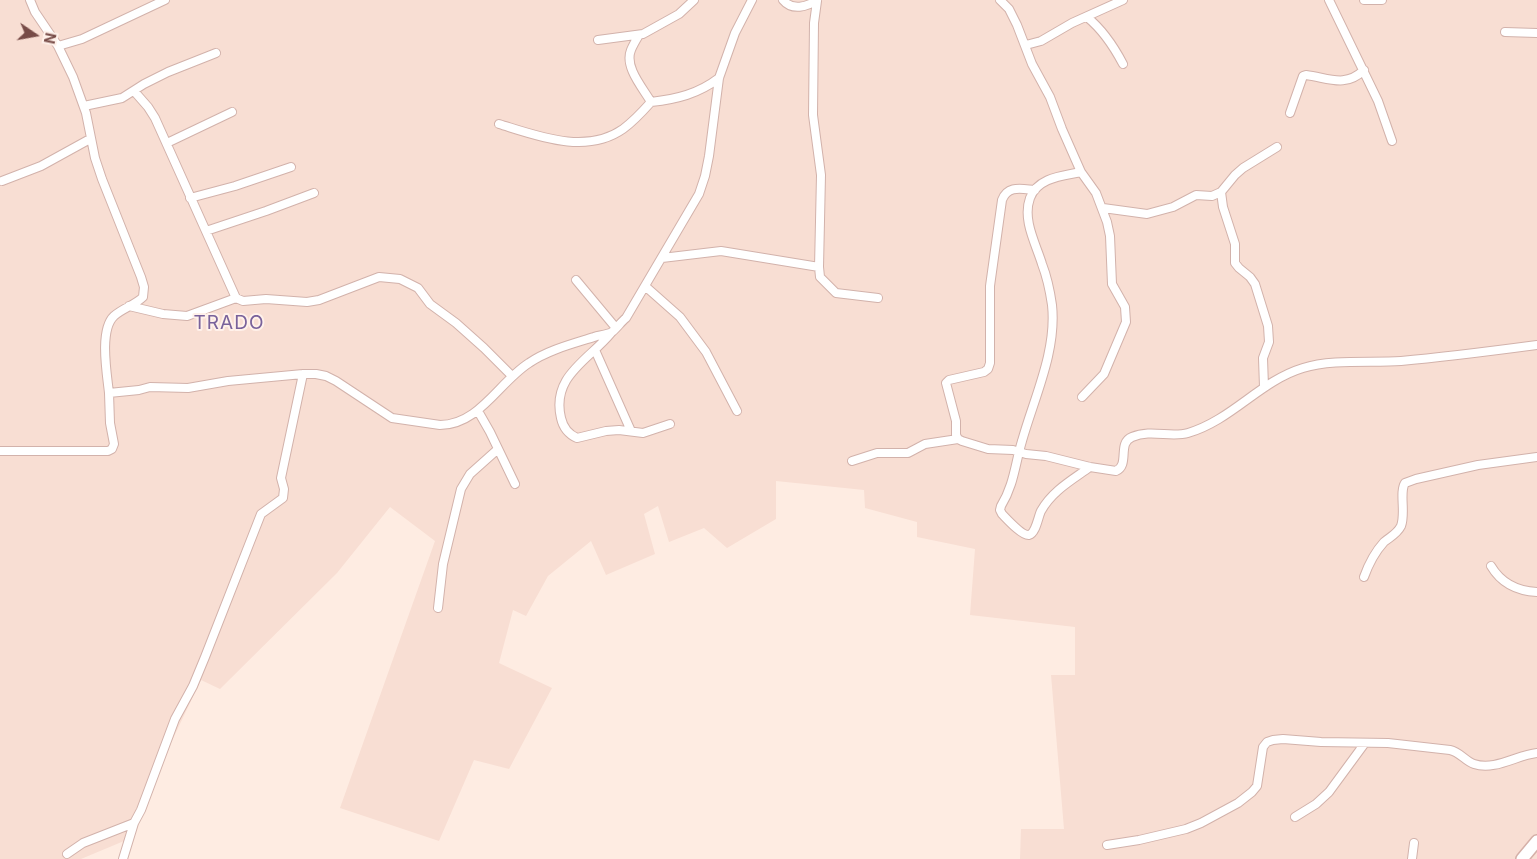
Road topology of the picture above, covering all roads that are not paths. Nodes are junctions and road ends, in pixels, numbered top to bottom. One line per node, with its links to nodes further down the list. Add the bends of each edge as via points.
1 (30, 0): 18 (street)
2 (165, 0): 18 (street, via 82,39)
3 (694, 0): 15 (street, via 679,14)
4 (752, 0): 22 (street, via 735,33)
5 (782, 0): 6 (street, via 798,7)
6 (817, 0): 43 (street, via 813,115 821,175)
7 (1000, 0): 17 (street, via 1009,10)
8 (1123, 0): 12 (street)
9 (1329, 0): 21 (street)
10 (1364, 0): 11 (street)
11 (1382, 0)
12 (1087, 17): 17 (street); 20 (street, via 1109,40)
13 (1505, 32): 14 (street)
14 (1537, 33)
15 (638, 35): 16 (street); 24 (street, via 629,60)
16 (598, 40)
17 (1026, 45): 34 (street)
18 (58, 46): 25 (street)
19 (216, 53): 23 (street, via 168,72)
20 (1123, 64)
21 (1364, 70): 27 (street, via 1352,80 1345,81 1303,76); 30 (street)
22 (719, 78): 24 (street, via 705,88 674,99); 42 (street, via 705,176 699,194)
23 (134, 91): 25 (street, via 122,98); 31 (street, via 148,107)
24 (651, 102): 28 (street, via 622,130 586,142 544,139)
25 (84, 106): 29 (street)
26 (232, 112): 31 (street)
27 (1290, 113)
28 (499, 124)
29 (90, 139): 35 (street, via 41,166); 48 (street, via 144,287 143,296)
30 (1392, 141)
31 (167, 144): 39 (street)
32 (1278, 147): 37 (street, via 1235,174)
33 (290, 167): 39 (street)
34 (1081, 172): 36 (street, via 1046,181); 40 (street)
35 (2, 181)
36 (1035, 190): 61 (street, via 1010,189 1002,200 990,286 990,363 984,372 946,383); 64 (street, via 1030,197 1027,216 1048,284 1052,329 1042,378)
37 (1221, 192): 40 (street, via 1212,196 1191,196 1174,207 1146,214); 54 (street, via 1235,244 1235,263 1254,284 1268,326)
38 (314, 193): 41 (street)
39 (190, 198): 41 (street)
40 (1103, 208): 56 (street, via 1110,236 1112,284 1125,307 1126,322 1104,374)
41 (206, 230): 46 (street)
42 (662, 258): 43 (street, via 721,251); 45 (street)
43 (819, 268): 47 (street, via 820,277 836,293)
44 (576, 280): 49 (street)
45 (645, 286): 49 (street, via 626,318); 58 (street, via 680,317 706,352)
46 (236, 298): 48 (street, via 187,316); 53 (street, via 243,301 307,302 379,277 400,279 418,288 430,304)
47 (878, 298)
48 (129, 306): 55 (street, via 115,315 107,326)
49 (614, 330): 51 (street); 53 (street, via 546,354)
50 (1537, 345): 54 (street, via 1416,359 1314,366)
51 (595, 350): 60 (street); 60 (street, via 568,374 562,387 559,404 562,425 577,438 606,431)
52 (302, 374): 55 (street, via 188,388 150,387); 57 (street, via 326,376 355,392 382,413 401,421 445,425); 76 (street, via 281,478 283,498 261,514 205,657 175,719)
53 (512, 376): 57 (street)
54 (1264, 387): 67 (street, via 1226,414 1186,434 1145,433 1128,439 1122,465 1116,471)
55 (109, 393): 63 (street, via 112,449)
56 (1082, 398)
57 (478, 411): 62 (street)
58 (738, 411)
59 (670, 424): 60 (street, via 643,433)
60 (631, 431)
61 (958, 439): 64 (street, via 988,449); 66 (street, via 925,444 908,453 877,453)
62 (498, 449): 68 (street); 72 (street, via 470,474 461,489 443,564)
63 (0, 451)
64 (1020, 451): 67 (street); 67 (street, via 1014,480 1000,510 1026,535 1032,532 1041,511 1056,492)
65 (1537, 457): 70 (street, via 1484,464 1405,483 1399,530 1373,555)
66 (852, 461)
67 (1090, 467)
68 (515, 484)
69 (1491, 566): 71 (street, via 1503,582 1521,590)
70 (1364, 577)
71 (1537, 592)
72 (438, 608)
73 (1365, 743): 74 (street, via 1457,751 1477,765 1496,764); 75 (street, via 1329,792); 79 (street, via 1283,738 1267,742 1263,747 1256,786 1238,803 1186,829)
74 (1537, 753)
75 (1295, 817)
76 (134, 822): 80 (street, via 83,843); 81 (street)
77 (1537, 841): 83 (main road)
78 (1414, 843): 82 (street)
79 (1107, 845)
80 (67, 854)
81 (124, 859)
82 (1412, 859)
83 (1522, 859)

